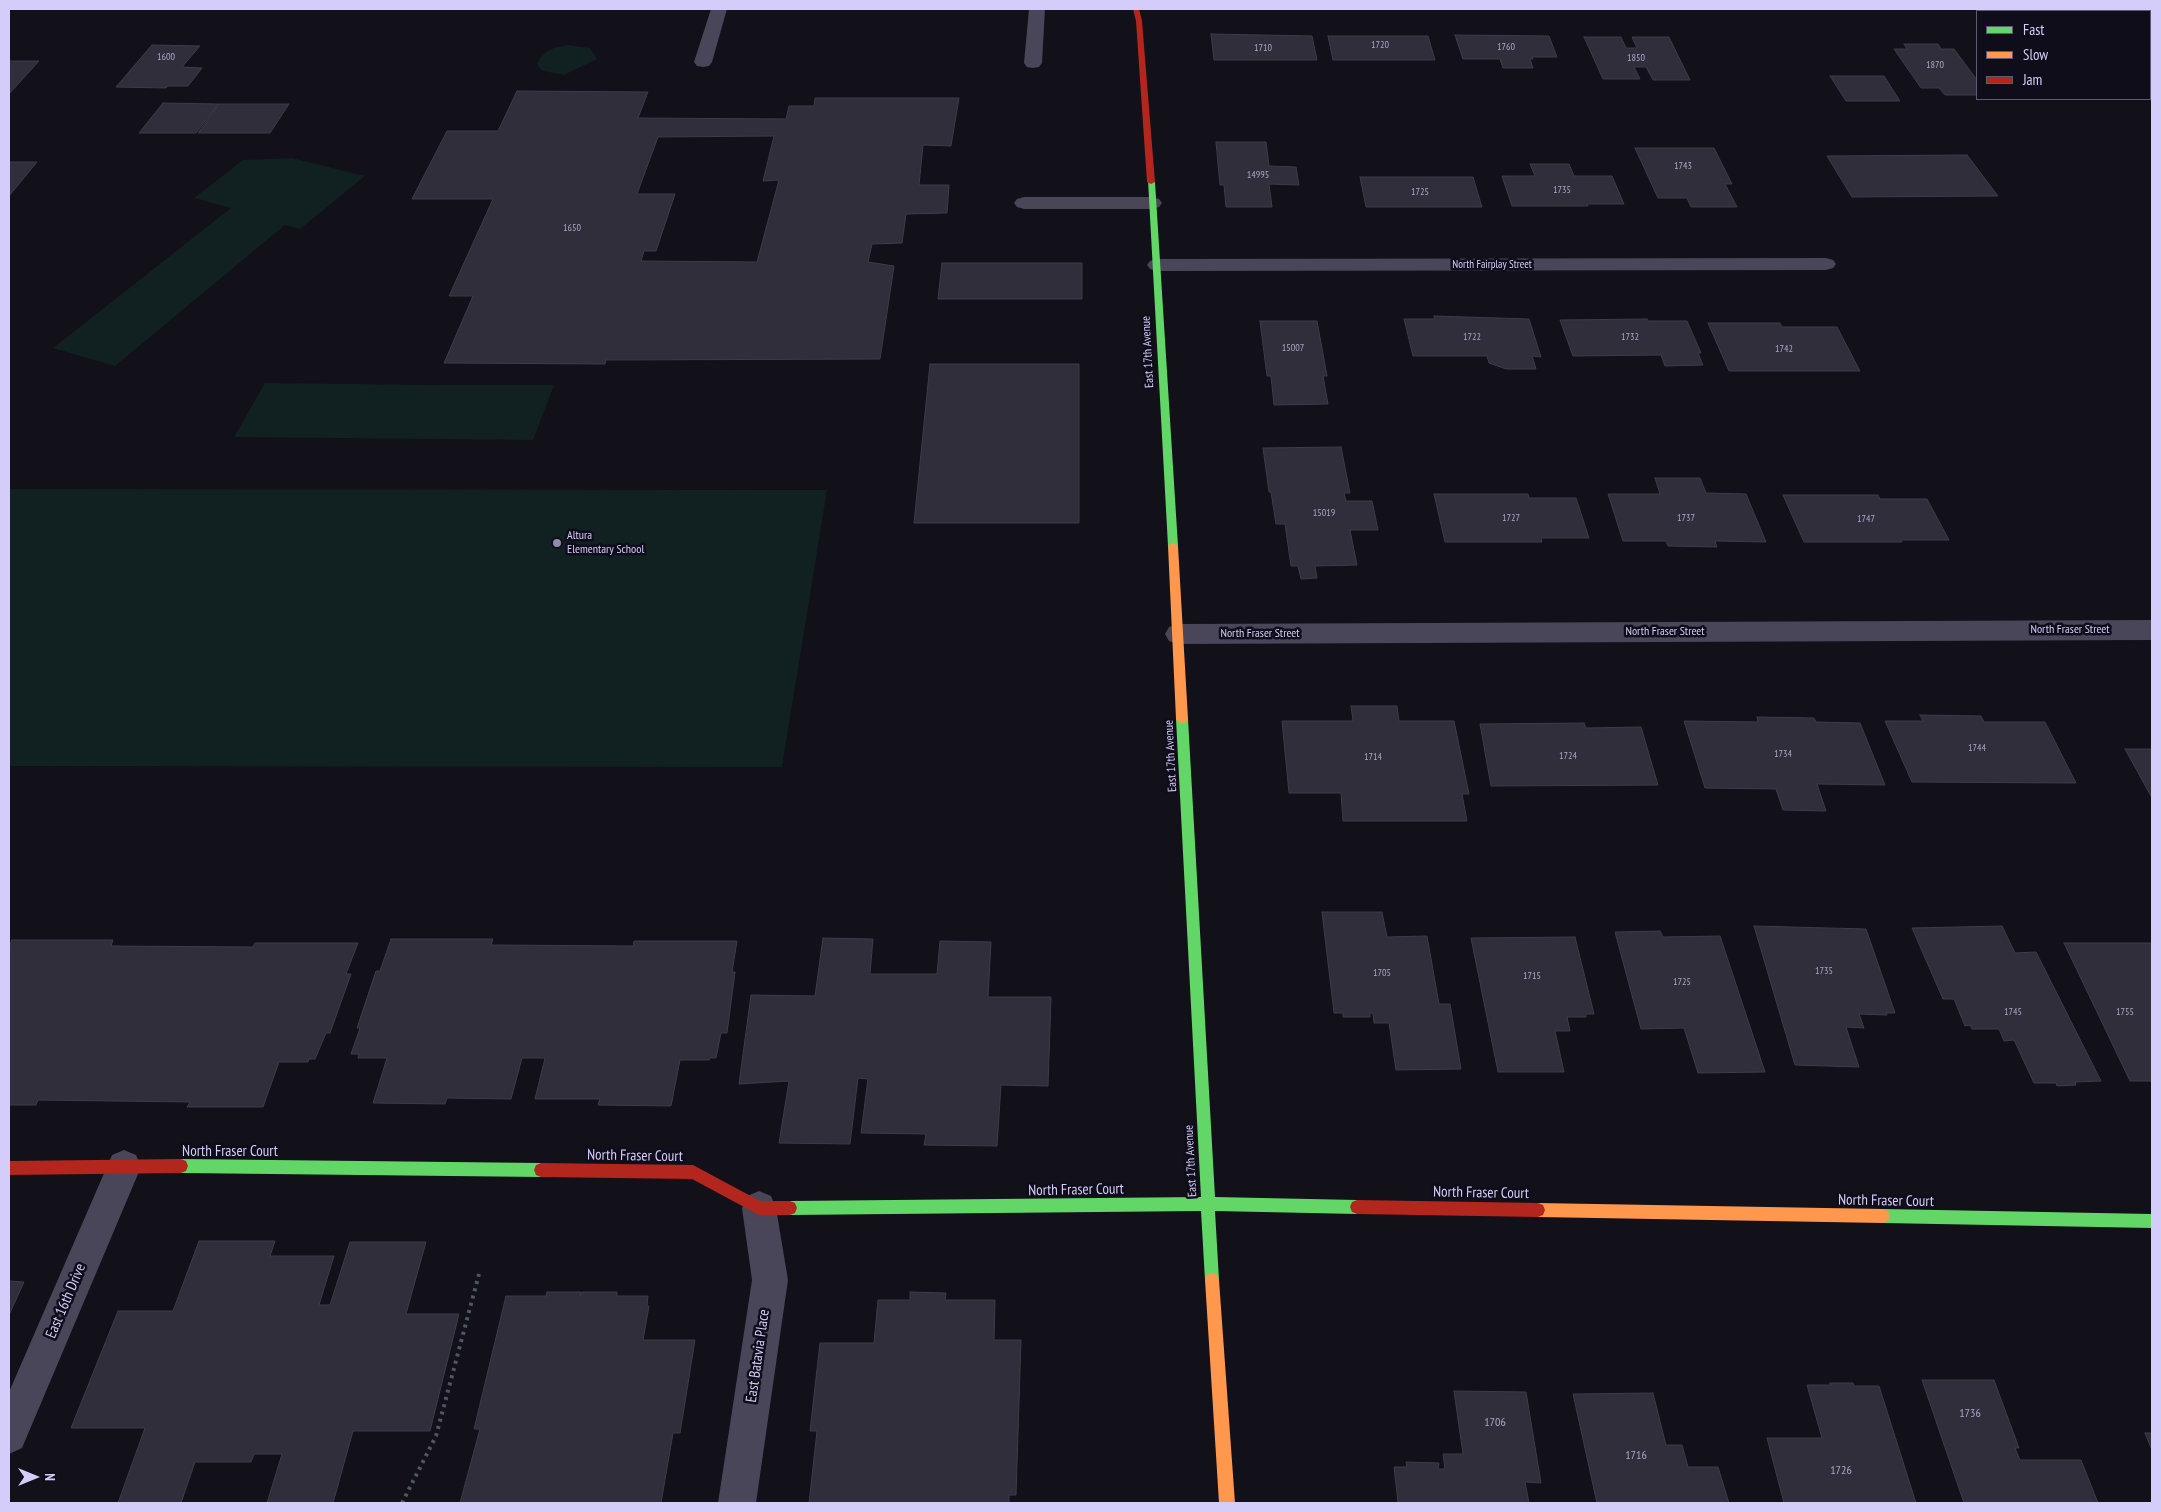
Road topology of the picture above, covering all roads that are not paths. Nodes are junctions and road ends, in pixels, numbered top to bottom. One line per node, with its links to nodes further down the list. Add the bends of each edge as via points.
1 (719, 9): 4 (street)
2 (1037, 9): 5 (street)
3 (1136, 9): 7 (street, East 17th Avenue)
4 (703, 62)
5 (1033, 63)
6 (1024, 203): 7 (street)
7 (1152, 203): 9 (street, East 17th Avenue)
8 (1826, 264): 9 (street, North Fairplay Street)
9 (1157, 265): 11 (street, East 17th Avenue)
10 (2152, 630): 11 (street, North Fraser Street)
11 (1178, 634): 14 (street, East 17th Avenue)
12 (124, 1167): 13 (street, North Fraser Court); 15 (street, North Fraser Court, via 692,1172); 17 (street, East 16th Drive)
13 (9, 1168)
14 (1207, 1204): 15 (street, North Fraser Court); 16 (street, North Fraser Court); 19 (street, East 17th Avenue)
15 (759, 1208): 18 (street, East Batavia Place, via 770,1280)
16 (2152, 1221)
17 (9, 1435)
18 (737, 1503)
19 (1227, 1503)

